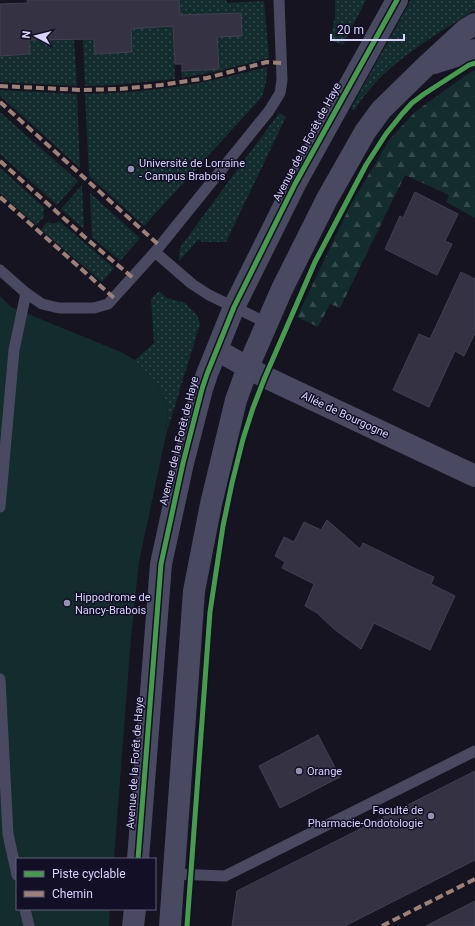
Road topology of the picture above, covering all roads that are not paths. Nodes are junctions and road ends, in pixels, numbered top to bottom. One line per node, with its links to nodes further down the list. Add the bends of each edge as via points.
1 (279, 0): 6 (lane, via 282,63 280,93 269,111)
2 (397, 0): 9 (street, Avenue de la Forêt de Haye, via 294,184)
3 (475, 24): 5 (street)
4 (475, 50): 5 (street)
5 (426, 66): 10 (street, via 381,110 365,132 317,218)
6 (155, 252): 8 (lane, via 108,304 94,308 59,308 42,304); 9 (lane, via 192,284)
7 (0, 270): 8 (lane)
8 (26, 293): 14 (lane, via 14,350)
9 (234, 307): 10 (lane); 11 (street, Avenue de la Forêt de Haye)
10 (267, 323): 12 (street)
11 (216, 350): 12 (street, Allée de Bourgogne); 17 (street, Avenue de la Forêt de Haye, via 188,442 161,564)
12 (248, 367): 13 (street, Allée de Bourgogne); 19 (street, via 234,406 194,591)
13 (475, 476)
14 (0, 507)
15 (0, 679): 18 (lane, via 8,834)
16 (475, 750): 19 (lane, via 225,876)
17 (138, 858)
18 (16, 870)
19 (174, 874): 24 (street)
20 (25, 910): 22 (lane)
21 (135, 910): 23 (street)
22 (28, 926)
23 (133, 926)
24 (170, 926)

